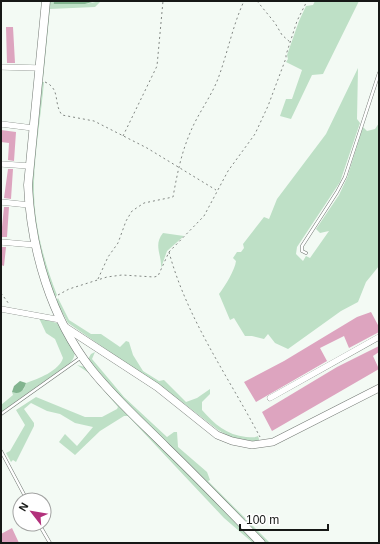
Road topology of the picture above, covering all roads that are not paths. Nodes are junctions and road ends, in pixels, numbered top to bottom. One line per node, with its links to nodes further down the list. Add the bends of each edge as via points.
1 (46, 1): 3 (main road)
2 (1, 67): 3 (street)
3 (40, 68): 6 (main road)
4 (379, 73): 13 (lane, via 345,177 302,246 302,251)
5 (1, 124): 6 (street)
6 (33, 128): 8 (main road)
7 (1, 164): 8 (street)
8 (30, 166): 10 (main road)
9 (1, 202): 10 (street)
10 (29, 205): 12 (main road)
11 (1, 242): 12 (street)
12 (35, 245): 15 (main road)
13 (306, 253)
14 (1, 309): 15 (street)
15 (62, 323): 17 (main road); 18 (street, via 169,396 217,434 241,443 264,444 282,438)
16 (379, 337): 19 (street)
17 (82, 357): 20 (lane); 25 (main road, via 121,403)
18 (379, 388)
19 (270, 398)
20 (1, 414)
21 (1, 451): 22 (lane)
22 (23, 492)
23 (44, 532): 24 (lane)
24 (50, 543)
25 (261, 543)

